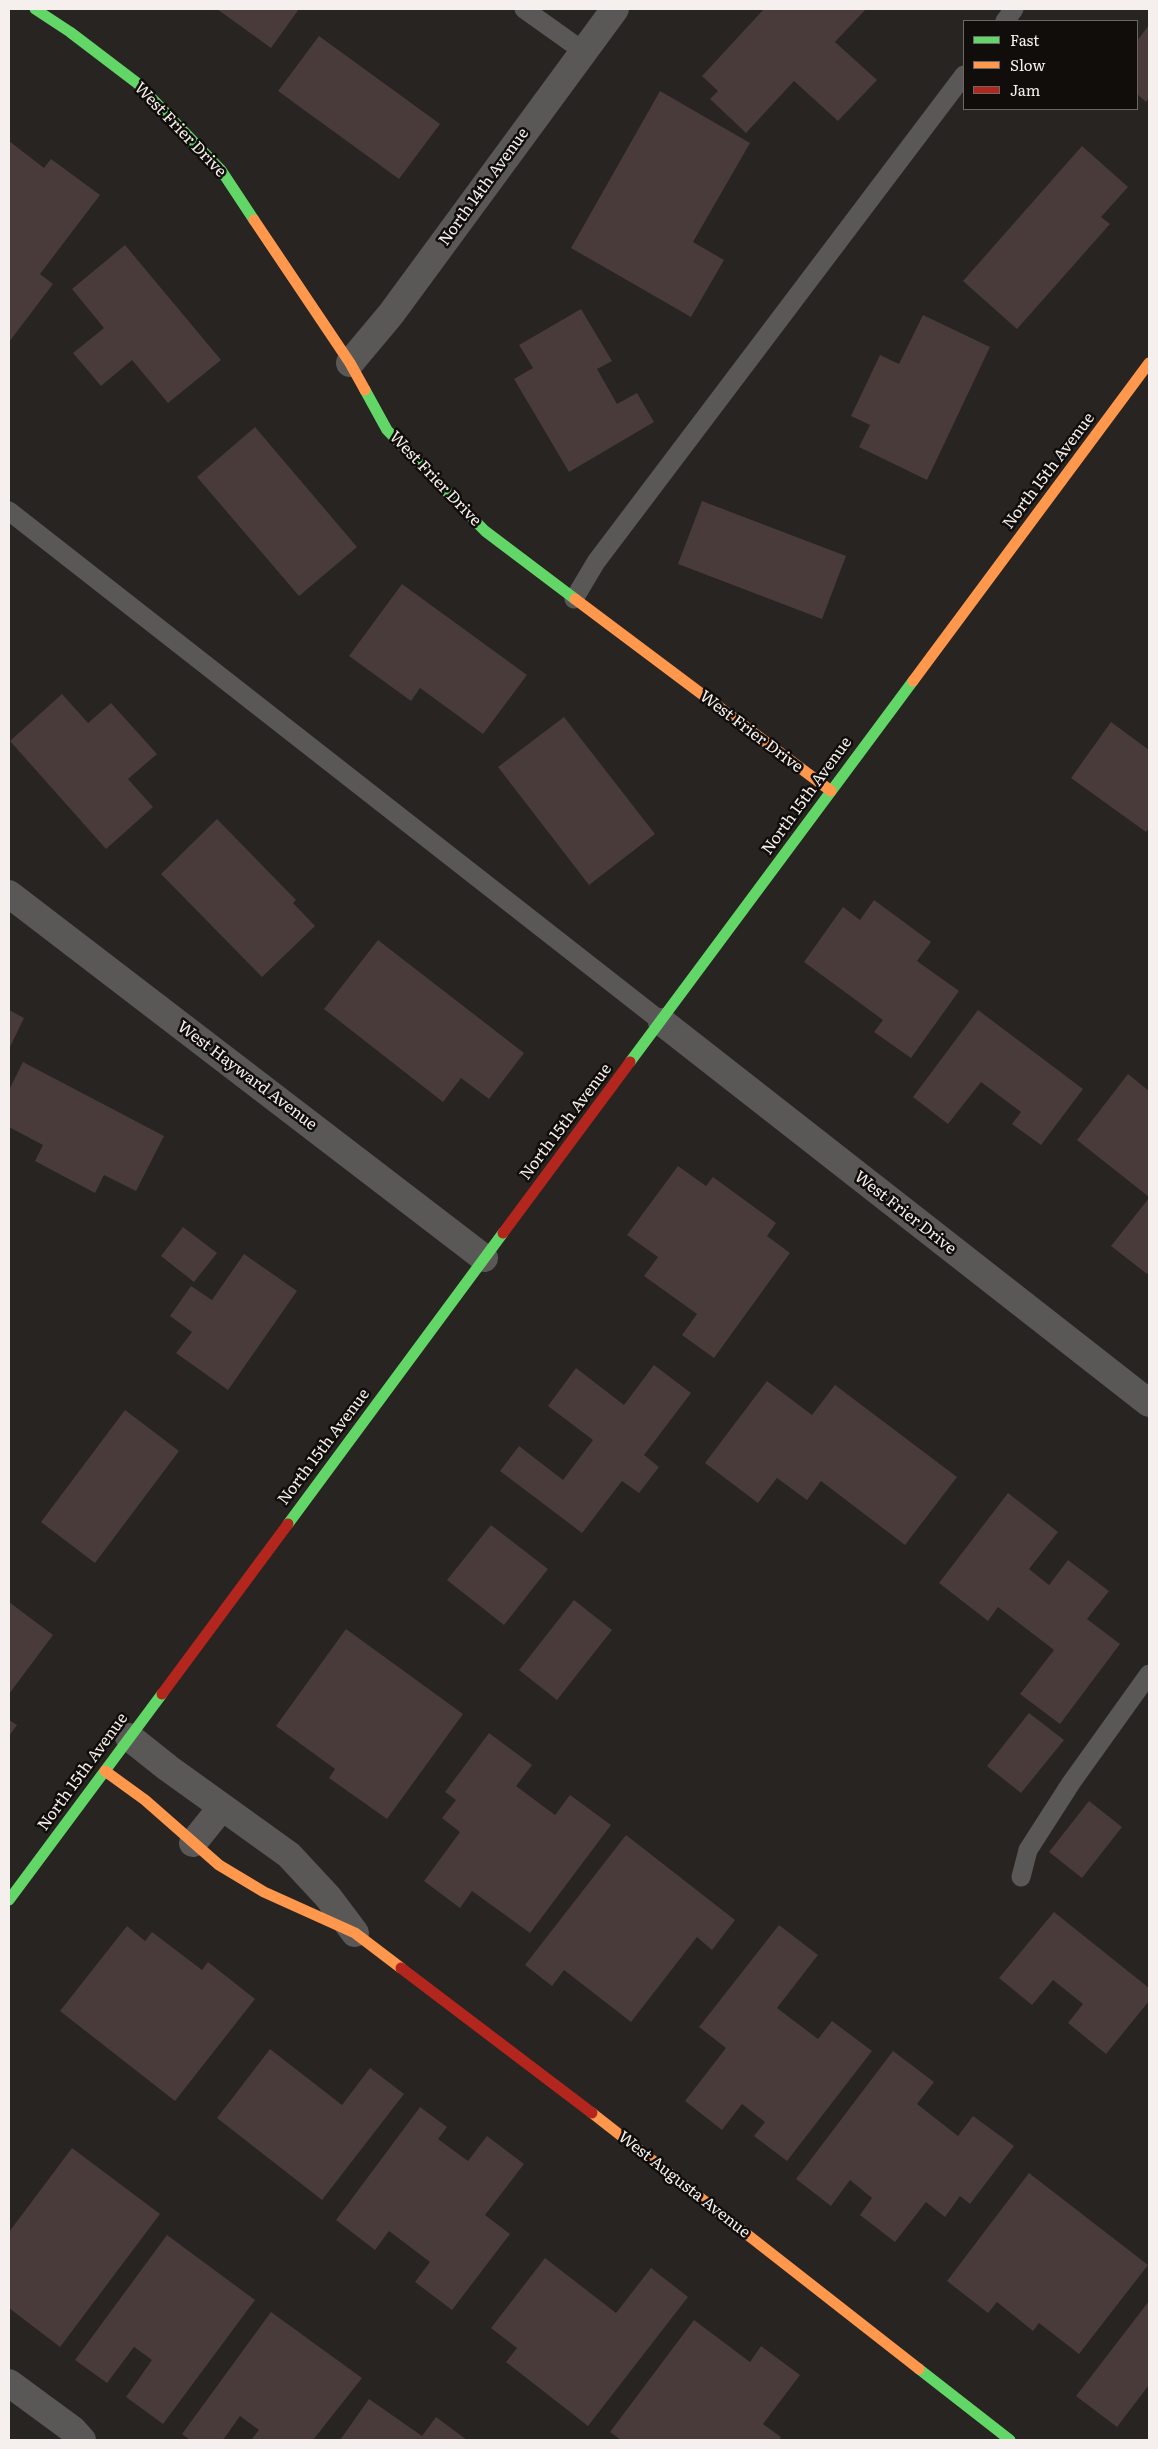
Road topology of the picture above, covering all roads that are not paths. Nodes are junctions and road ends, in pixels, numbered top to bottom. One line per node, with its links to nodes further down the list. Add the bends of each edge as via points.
1 (35, 9): 8 (street, West Frier Drive, via 137,83 221,170)
2 (524, 9): 6 (lane)
3 (615, 9): 6 (street, North 14th Avenue)
4 (1014, 9): 5 (lane)
5 (1006, 20)
6 (583, 51): 8 (street, North 14th Avenue, via 391,314)
7 (963, 76): 11 (lane, via 596,562)
8 (350, 363): 11 (street, West Frier Drive, via 386,430 486,531)
9 (1149, 363): 12 (street, North 15th Avenue)
10 (9, 511): 14 (lane)
11 (574, 599): 12 (street, West Frier Drive)
12 (831, 791): 14 (street, North 15th Avenue)
13 (9, 894): 15 (street, West Hayward Avenue)
14 (662, 1022): 15 (street, North 15th Avenue); 16 (street, West Frier Drive)
15 (484, 1258): 18 (street, North 15th Avenue)
16 (1149, 1403)
17 (1149, 1674): 22 (lane, via 1071,1783 1028,1850)
18 (129, 1737): 19 (street, North 15th Avenue); 20 (street, West Augusta Avenue)
19 (105, 1771): 21 (street, West Augusta Avenue); 23 (street, North 15th Avenue)
20 (222, 1807): 21 (street); 24 (street, West Augusta Avenue, via 289,1855)
21 (193, 1843): 24 (street, West Augusta Avenue, via 219,1864 264,1892)
22 (1022, 1877)
23 (9, 1900)
24 (356, 1933): 27 (street, West Augusta Avenue, via 612,2128)
25 (9, 2382): 26 (street)
26 (82, 2440)
27 (1010, 2440)

